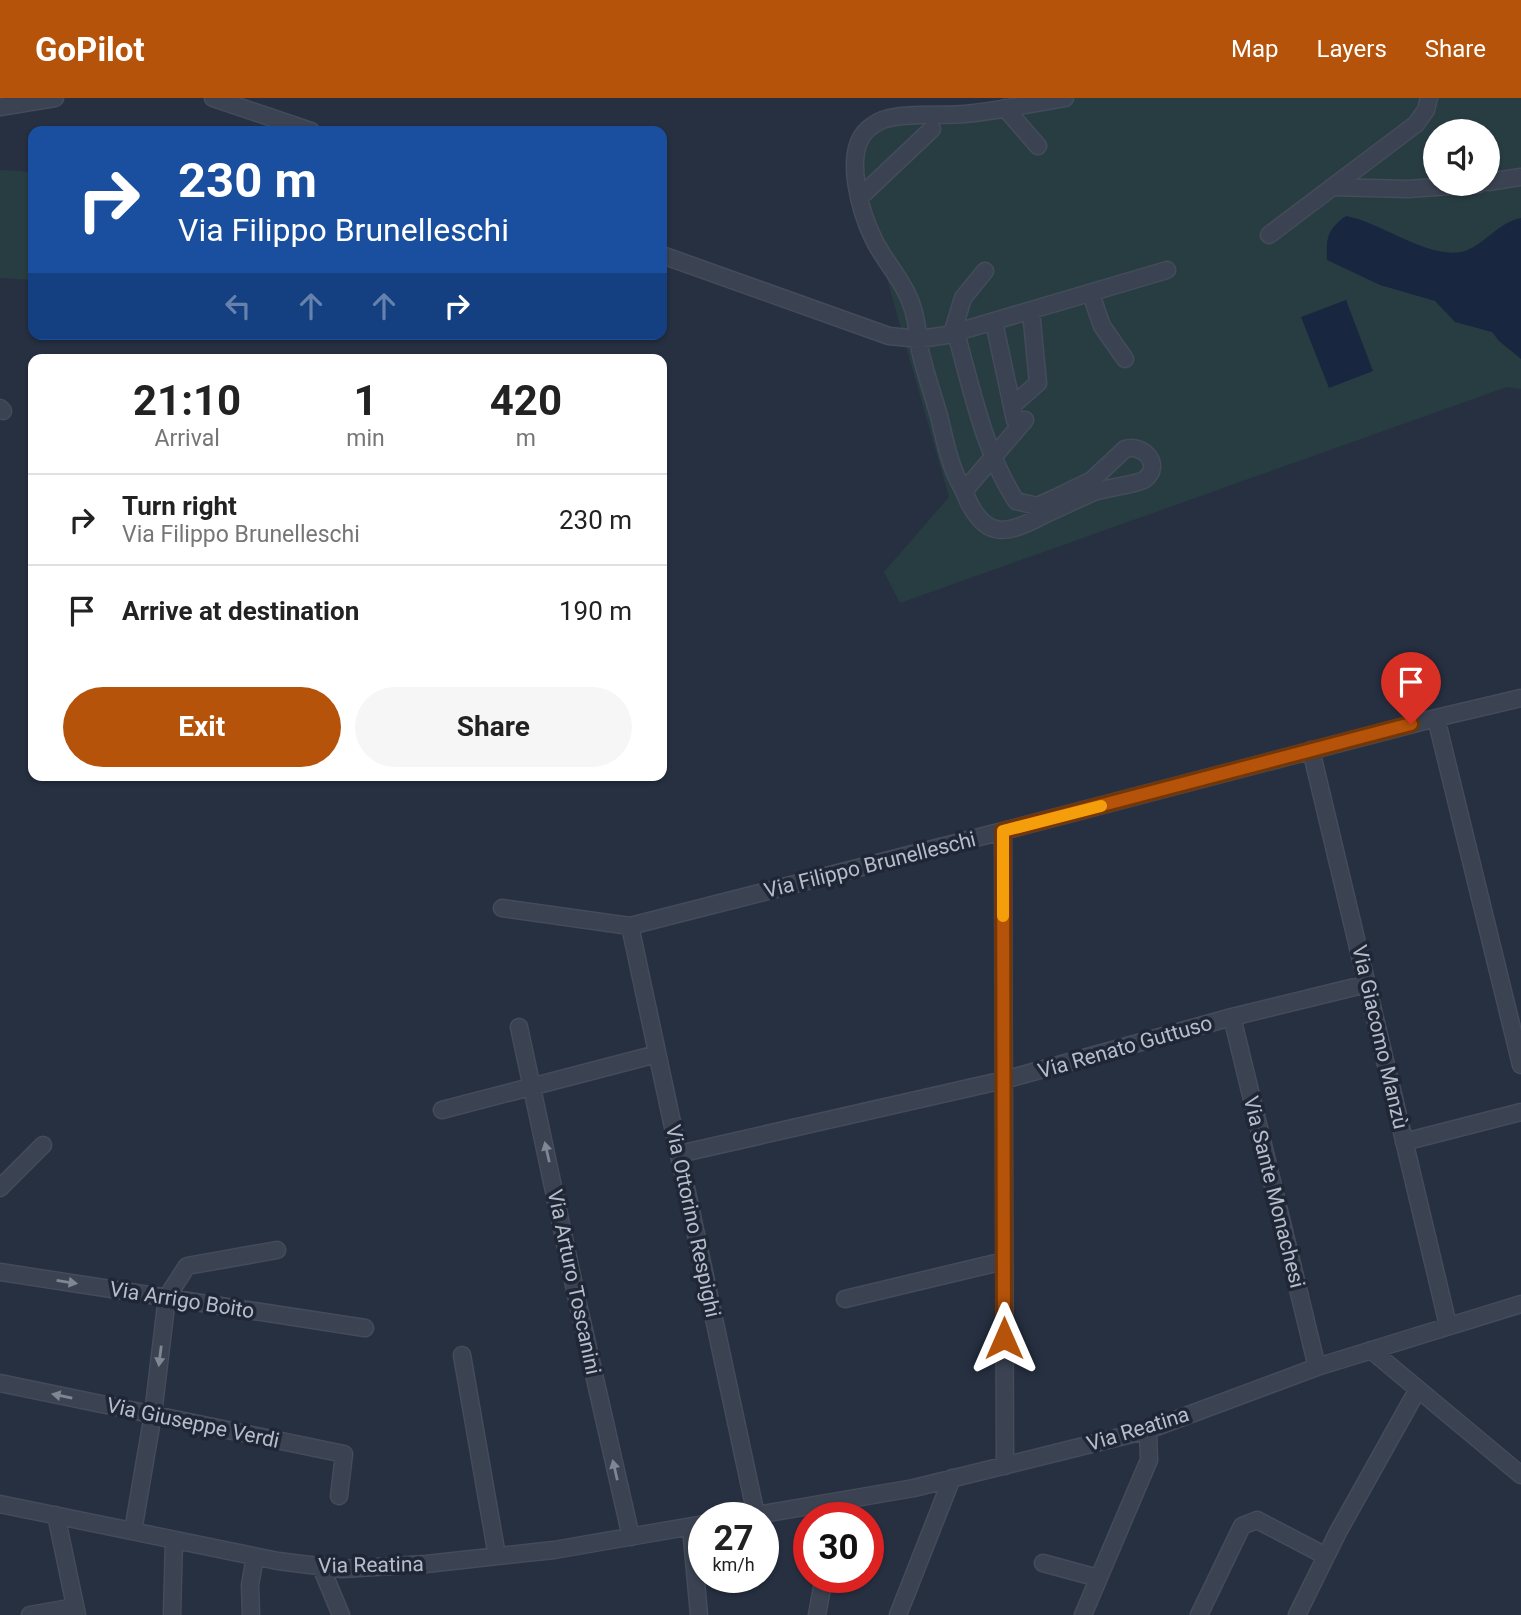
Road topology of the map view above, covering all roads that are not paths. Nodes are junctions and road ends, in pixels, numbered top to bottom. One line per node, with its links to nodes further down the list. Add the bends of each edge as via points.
1 (55, 98): 5 (street)
2 (213, 98): 7 (street)
3 (1065, 98): 6 (street)
4 (1429, 98): 12 (street, via 1419,121)
5 (0, 107)
6 (1005, 108): 9 (street); 14 (street, via 896,117 869,128 856,163)
7 (297, 126)
8 (932, 128): 14 (street)
9 (1038, 146)
10 (1521, 177): 11 (street)
11 (1500, 180)
12 (1332, 187): 13 (street); 15 (street)
13 (1423, 188)
14 (859, 198): 23 (street, via 874,241 911,304)
15 (1269, 235)
16 (667, 257): 23 (street, via 889,336)
17 (1167, 270): 19 (street)
18 (985, 271): 22 (street, via 963,298)
19 (1091, 294): 20 (street); 24 (street, via 1102,326)
20 (1031, 311): 21 (street); 25 (street, via 1038,383)
21 (994, 322): 22 (street); 25 (street)
22 (954, 333): 23 (street); 26 (street)
23 (920, 340): 27 (street, via 954,471)
24 (1125, 359)
25 (1012, 406): 26 (street, via 1015,420 1022,423)
26 (994, 457): 27 (street); 27 (street, via 1016,501 1037,506 1092,480 1125,449 1143,450 1152,464 1149,475 1139,482 1096,492 1023,527 1002,531 987,526 972,510)
27 (964, 491)
28 (1521, 698): 29 (street, Via Filippo Brunelleschi)
29 (1436, 718): 30 (street, Via Filippo Brunelleschi); 38 (street)
30 (1311, 750): 31 (street, Via Filippo Brunelleschi); 34 (street, Via Giacomo Manzù)
31 (1003, 831): 33 (street, Via Filippo Brunelleschi); 39 (street)
32 (502, 908): 33 (street, Via Filippo Brunelleschi)
33 (630, 926): 37 (street, Via Ottorino Respighi)
34 (1367, 984): 35 (street, Via Renato Guttuso); 43 (street, Via Giacomo Manzù)
35 (1232, 1017): 39 (street, Via Renato Guttuso); 57 (street, Via Sante Monachesi)
36 (519, 1027): 40 (street, Via Arturo Toscanini)
37 (657, 1054): 40 (street); 45 (street, Via Ottorino Respighi)
38 (1521, 1065)
39 (1004, 1080): 45 (street, Via Renato Guttuso); 48 (street)
40 (532, 1087): 41 (street); 72 (street, Via Arturo Toscanini, one-way to 40)
41 (442, 1110)
42 (1521, 1112): 43 (street)
43 (1404, 1142): 53 (street, Via Giacomo Manzù)
44 (43, 1145): 46 (street)
45 (679, 1154): 66 (street, Via Ottorino Respighi)
46 (0, 1188)
47 (277, 1250): 50 (street, via 187,1266)
48 (1004, 1261): 51 (street); 62 (street)
49 (0, 1272): 50 (street, Via Arrigo Boito, one-way to 50)
50 (167, 1297): 54 (street, Via Arrigo Boito); 60 (street, one-way to 60)
51 (845, 1299)
52 (1521, 1304): 53 (street, Via Reatina)
53 (1448, 1325): 55 (street, Via Reatina)
54 (365, 1328)
55 (1371, 1350): 57 (street, Via Reatina); 59 (street)
56 (463, 1355): 74 (street)
57 (1317, 1367): 61 (street, Via Reatina)
58 (0, 1383): 60 (street, Via Giuseppe Verdi, one-way to 58)
59 (1418, 1389): 63 (street); 75 (street)
60 (153, 1414): 65 (street, Via Giuseppe Verdi, via 344,1454); 71 (street)
61 (1148, 1430): 62 (street, Via Reatina); 79 (street, via 1149,1460)
62 (1005, 1466): 64 (street, Via Reatina)
63 (1521, 1475)
64 (952, 1478): 67 (street, Via Reatina); 89 (street)
65 (339, 1496)
66 (747, 1502)
67 (863, 1502)
68 (0, 1504): 69 (street, Via Reatina)
69 (56, 1515): 71 (street, Via Reatina); 82 (street)
70 (688, 1527): 72 (street, Via Reatina)
71 (133, 1531): 73 (street, Via Reatina)
72 (631, 1537): 74 (street, Via Reatina)
73 (174, 1540): 76 (street, Via Reatina); 84 (street)
74 (497, 1556): 78 (street, Via Reatina, via 358,1569)
75 (1326, 1556): 91 (street, via 1257,1520 1242,1526); 92 (street)
76 (256, 1557): 78 (street, Via Reatina); 85 (street)
77 (1043, 1563): 79 (street)
78 (321, 1567): 86 (street)
79 (1098, 1578): 90 (street)
80 (699, 1593): 87 (street)
81 (821, 1593): 88 (street)
82 (76, 1611): 83 (street)
83 (30, 1615)
84 (172, 1615)
85 (251, 1615)
86 (341, 1615)
87 (699, 1615)
88 (817, 1615)
89 (898, 1615)
90 (1083, 1615)
91 (1199, 1615)
92 (1297, 1615)

